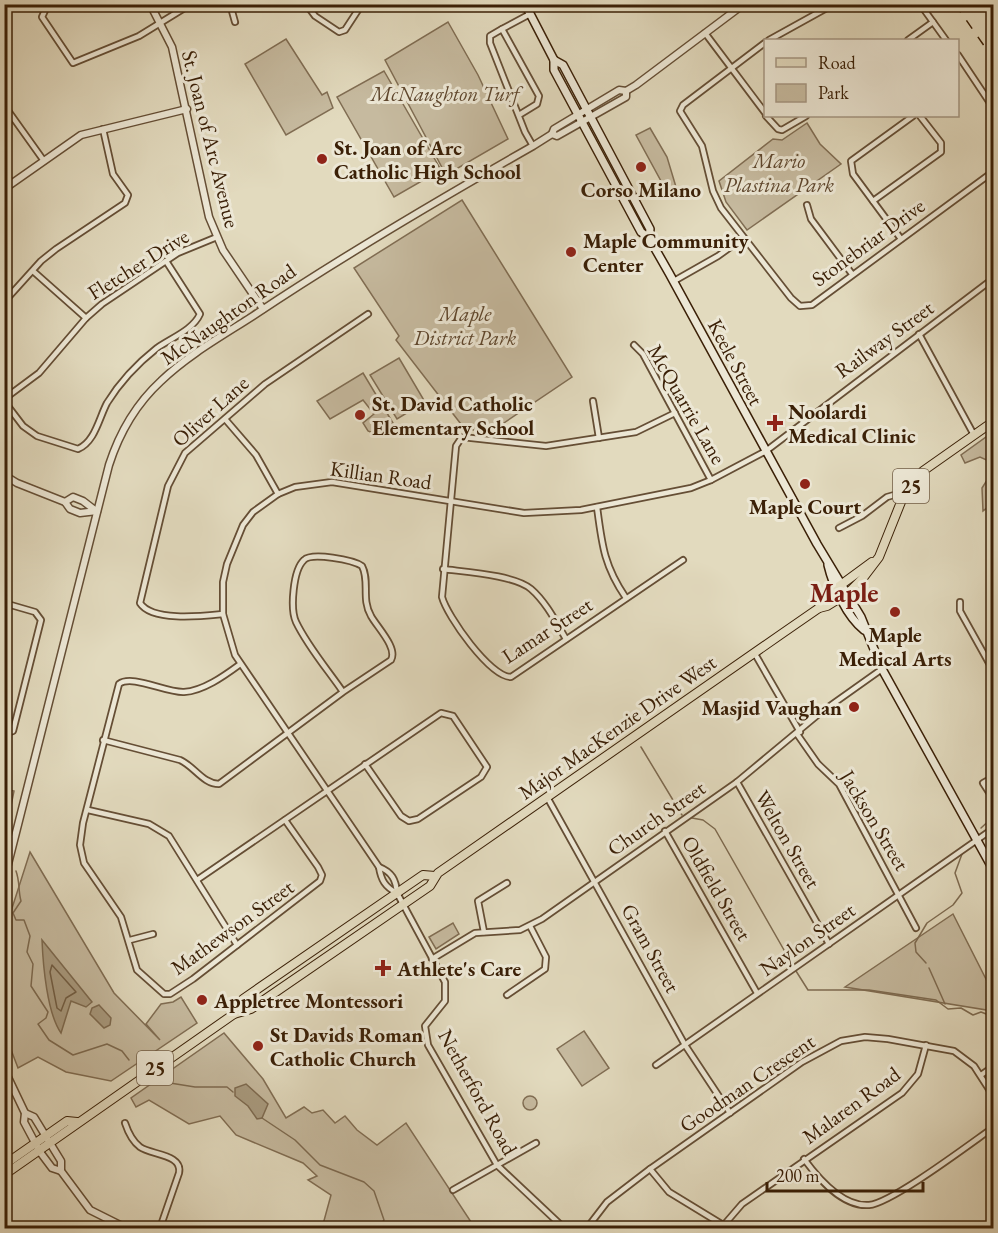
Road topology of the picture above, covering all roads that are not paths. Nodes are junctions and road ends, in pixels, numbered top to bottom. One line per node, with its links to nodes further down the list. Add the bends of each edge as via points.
1 (48, 4): 14 (street, via 42,17 73,63)
2 (150, 4): 14 (street, St. Joan of Arc Avenue)
3 (191, 4): 14 (street)
4 (230, 4): 12 (street)
5 (306, 4): 6 (street, via 315,16 339,32 345,30)
6 (362, 4)
7 (525, 4): 11 (main road, Keele Street)
8 (744, 4): 16 (street, McNaughton Road)
9 (834, 4): 17 (street)
10 (920, 4): 13 (street)
11 (530, 14): 15 (street); 22 (main road, Keele Street)
12 (235, 22)
13 (933, 22): 18 (street); 19 (street)
14 (161, 23): 25 (street, St. Joan of Arc Avenue, via 172,47)
15 (502, 29): 30 (street, via 490,36 490,43); 30 (street, via 539,96 537,104)
16 (705, 33): 23 (street); 28 (street, McNaughton Road, via 626,91 626,97)
17 (771, 39)
18 (909, 39)
19 (945, 39)
20 (764, 43): 23 (street)
21 (959, 58): 26 (street)
22 (554, 60): 28 (main road, Keele Street, via 563,65); 29 (main road, Keele Street, via 554,70)
23 (732, 68): 27 (street); 46 (street, Stonebriar Drive, via 680,111 702,146 721,208)
24 (4, 105): 39 (street)
25 (187, 109): 36 (street); 44 (street, St. Joan of Arc Avenue, via 208,217)
26 (993, 109)
27 (764, 112)
28 (589, 113): 29 (street, McNaughton Road); 35 (street, McNaughton Road); 45 (main road, Keele Street, via 650,229)
29 (579, 114): 35 (main road, Keele Street); 37 (street, McNaughton Road)
30 (519, 115): 38 (street)
31 (767, 117): 32 (street, via 782,130)
32 (804, 117)
33 (912, 117): 42 (street, via 851,161 853,174)
34 (921, 117): 42 (street, via 941,143 941,152)
35 (583, 122): 37 (street, McNaughton Road, via 558,136); 45 (main road, Keele Street, via 641,232)
36 (103, 129): 39 (street, via 74,139); 49 (street, via 111,169 128,195 126,200 56,249)
37 (552, 134): 38 (street, McNaughton Road)
38 (533, 146): 54 (street, McNaughton Road, via 335,261)
39 (44, 161): 41 (street)
40 (993, 171): 47 (street, Stonebriar Drive)
41 (4, 189)
42 (873, 201): 47 (street)
43 (807, 205): 50 (street, via 811,219)
44 (217, 237): 48 (street, Fletcher Drive); 54 (street, St. Joan of Arc Avenue)
45 (649, 238): 52 (main road, Keele Street)
46 (743, 238): 50 (street, Stonebriar Drive, via 800,306 812,305); 52 (street)
47 (901, 239): 50 (street, Stonebriar Drive)
48 (166, 261): 56 (street, Fletcher Drive); 59 (street, via 200,314 193,324 126,377 86,445 78,449 37,436 23,426)
49 (33, 271): 53 (street); 56 (street)
50 (852, 274)
51 (993, 278): 57 (street, Railway Street)
52 (674, 281): 66 (main road, Keele Street)
53 (4, 302)
54 (263, 309): 74 (street, McNaughton Road, via 185,360 138,407 112,454)
55 (368, 314): 62 (street, Oliver Lane, via 282,371)
56 (86, 318): 59 (street, Fletcher Drive, via 39,373)
57 (919, 334): 64 (street); 66 (street, Railway Street)
58 (634, 345): 61 (street, McQuarrie Lane, via 643,354)
59 (4, 400)
60 (593, 401): 65 (street)
61 (675, 413): 65 (street, via 636,432); 68 (street, McQuarrie Lane)
62 (225, 419): 69 (street, via 256,454); 85 (street, Oliver Lane, via 178,463 168,486 140,603 145,609 167,615)
63 (993, 421): 64 (main road, Major MacKenzie Drive West / 25)
64 (974, 435): 70 (main road, Major MacKenzie Drive West / 25, via 923,471)
65 (600, 438): 72 (street, Lamar Street, via 531,446 462,437 456,446)
66 (766, 450): 68 (street, Killian Road); 79 (main road, Keele Street)
67 (4, 475): 71 (street)
68 (711, 480): 73 (street, Killian Road, via 677,492)
69 (278, 494): 72 (street, Killian Road, via 295,487 333,482); 85 (street, Killian Road, via 253,512 237,536 223,582)
70 (903, 497): 75 (street, via 887,497); 76 (main road, Major MacKenzie Drive West / 25)
71 (65, 502): 74 (street, via 80,513); 74 (street, via 73,497)
72 (451, 502): 73 (street, Killian Road, via 524,513); 78 (street, Lamar Street)
73 (597, 507): 81 (street, via 603,555)
74 (96, 511): 112 (street, McNaughton Road)
75 (839, 528)
76 (876, 559): 79 (main road, Major MacKenzie Drive West / 25); 80 (main road, Major MacKenzie Drive West / 25)
77 (683, 560): 81 (street, Lamar Street)
78 (443, 569): 86 (street, via 530,587); 86 (street, Lamar Street, via 442,597 450,618 502,677 516,675)
79 (839, 585): 80 (main road, Keele Street); 84 (main road, Major MacKenzie Drive West / 25, via 823,598)
80 (844, 595): 84 (main road, Major MacKenzie Drive West / 25); 91 (main road, Keele Street, via 863,621)
81 (626, 598): 86 (street, Lamar Street)
82 (960, 602): 89 (street, via 960,611)
83 (4, 603): 95 (street, via 35,612 41,620 13,731)
84 (819, 608): 87 (main road, Major MacKenzie Drive West / 25)
85 (223, 614): 90 (street, Killian Road)
86 (566, 639)
87 (755, 654): 94 (street, Jackson Street); 102 (main road, Major MacKenzie Drive West / 25)
88 (993, 658): 89 (street)
89 (987, 662): 92 (street)
90 (239, 665): 96 (street, Killian Road); 97 (street, Mathewson Street, via 204,686 184,692 122,682 117,686)
91 (882, 669): 94 (street, Church Street, via 820,713); 108 (main road, Keele Street)
92 (993, 672)
93 (343, 692): 93 (street, via 391,660 394,653 365,603 362,566 347,560 308,557 301,562 292,594 294,616); 96 (street)
94 (799, 733): 100 (street, Church Street); 117 (street, Jackson Street, via 818,764 839,784)
95 (4, 734)
96 (286, 734): 97 (street, via 216,784 207,782 184,762); 101 (street, Killian Road)
97 (103, 740): 104 (street, Mathewson Street)
98 (365, 764): 98 (street, via 401,816 409,821 481,777 487,767 448,713 441,713); 101 (street)
99 (993, 777): 103 (street, via 983,783)
100 (737, 782): 107 (street, Church Street); 124 (street, Welton Street)
101 (326, 792): 105 (street); 109 (street, Killian Road)
102 (547, 797): 111 (main road, Major MacKenzie Drive West / 25); 114 (street, Gram Street)
103 (993, 800)
104 (88, 810): 113 (street, via 163,831); 123 (street, Mathewson Street, via 81,834 84,863 121,917)
105 (285, 819): 113 (street); 125 (street, Mathewson Street, via 320,871 320,881)
106 (993, 828): 108 (street, Naylon Street)
107 (665, 831): 114 (street, Church Street); 127 (street, Oldfield Street)
108 (976, 839): 110 (main road, Keele Street); 117 (street, Naylon Street)
109 (379, 867): 116 (street, Killian Road, via 388,888); 116 (street, Killian Road, via 388,871 396,883)
110 (993, 871)
111 (435, 876): 116 (main road, Major MacKenzie Drive West / 25, via 423,875); 118 (main road, Major MacKenzie Drive West / 25, via 430,886)
112 (4, 880)
113 (197, 880): 125 (street)
114 (595, 880): 119 (street, Church Street); 131 (street, Gram Street)
115 (507, 883): 121 (street, via 478,901)
116 (396, 893): 118 (street, Netherford Road); 129 (main road, Major MacKenzie Drive West / 25, via 243,999)
117 (900, 894): 120 (street, Jackson Street); 124 (street, Naylon Street)
118 (403, 904): 126 (street, Netherford Road); 129 (main road, Major MacKenzie Drive West / 25, via 251,1009)
119 (530, 926): 121 (street, Church Street); 128 (street, via 546,957 545,969)
120 (916, 928)
121 (484, 932): 126 (street, Church Street, via 464,938)
122 (153, 934): 123 (street)
123 (129, 940): 125 (street, Mathewson Street, via 137,970 168,994)
124 (829, 944): 127 (street, Naylon Street)
125 (237, 945)
126 (432, 959): 149 (street, Netherford Road, via 445,982 447,997 425,1026 426,1040)
127 (758, 993): 131 (street, Naylon Street)
128 (507, 995)
129 (234, 1014): 139 (main road, Major MacKenzie Drive West / 25)
130 (926, 1044): 135 (street, Goodman Crescent, via 954,1051); 138 (street, Goodman Crescent, via 874,1038 841,1041 802,1062); 147 (street, Malaren Road, via 918,1074 902,1093)
131 (685, 1045): 132 (street, Naylon Street); 138 (street, Gram Street)
132 (656, 1065)
133 (993, 1066): 135 (street)
134 (4, 1069): 137 (street)
135 (981, 1075): 136 (street, Goodman Crescent)
136 (993, 1097)
137 (25, 1113): 142 (street, via 34,1117); 143 (street, via 24,1122)
138 (730, 1113): 150 (street, Goodman Crescent)
139 (77, 1122): 142 (main road, Major MacKenzie Drive West / 25, via 67,1121); 145 (main road, Major MacKenzie Drive West / 25)
140 (125, 1123): 157 (street, via 140,1147 174,1160 179,1166)
141 (993, 1127): 147 (street, via 903,1189 869,1205 839,1194)
142 (45, 1137): 143 (main road, Major MacKenzie Drive West / 25); 145 (street)
143 (36, 1143): 146 (street); 148 (main road, Major MacKenzie Drive West / 25)
144 (536, 1143): 149 (street)
145 (50, 1145): 146 (main road, Major MacKenzie Drive West / 25); 151 (street, via 61,1161)
146 (40, 1152): 151 (street, via 52,1168); 152 (main road, Major MacKenzie Drive West / 25)
147 (804, 1159): 155 (street, Malaren Road, via 742,1204)
148 (4, 1165)
149 (497, 1165): 153 (street); 158 (street, Netherford Road)
150 (650, 1169): 155 (street, via 669,1192); 159 (street, Goodman Crescent, via 607,1202)
151 (61, 1171): 156 (street, via 90,1210)
152 (4, 1175)
153 (453, 1190)
154 (993, 1223): 160 (street)
155 (726, 1227)
156 (126, 1228)
157 (160, 1228)
158 (564, 1228)
159 (587, 1228)
160 (985, 1228)

